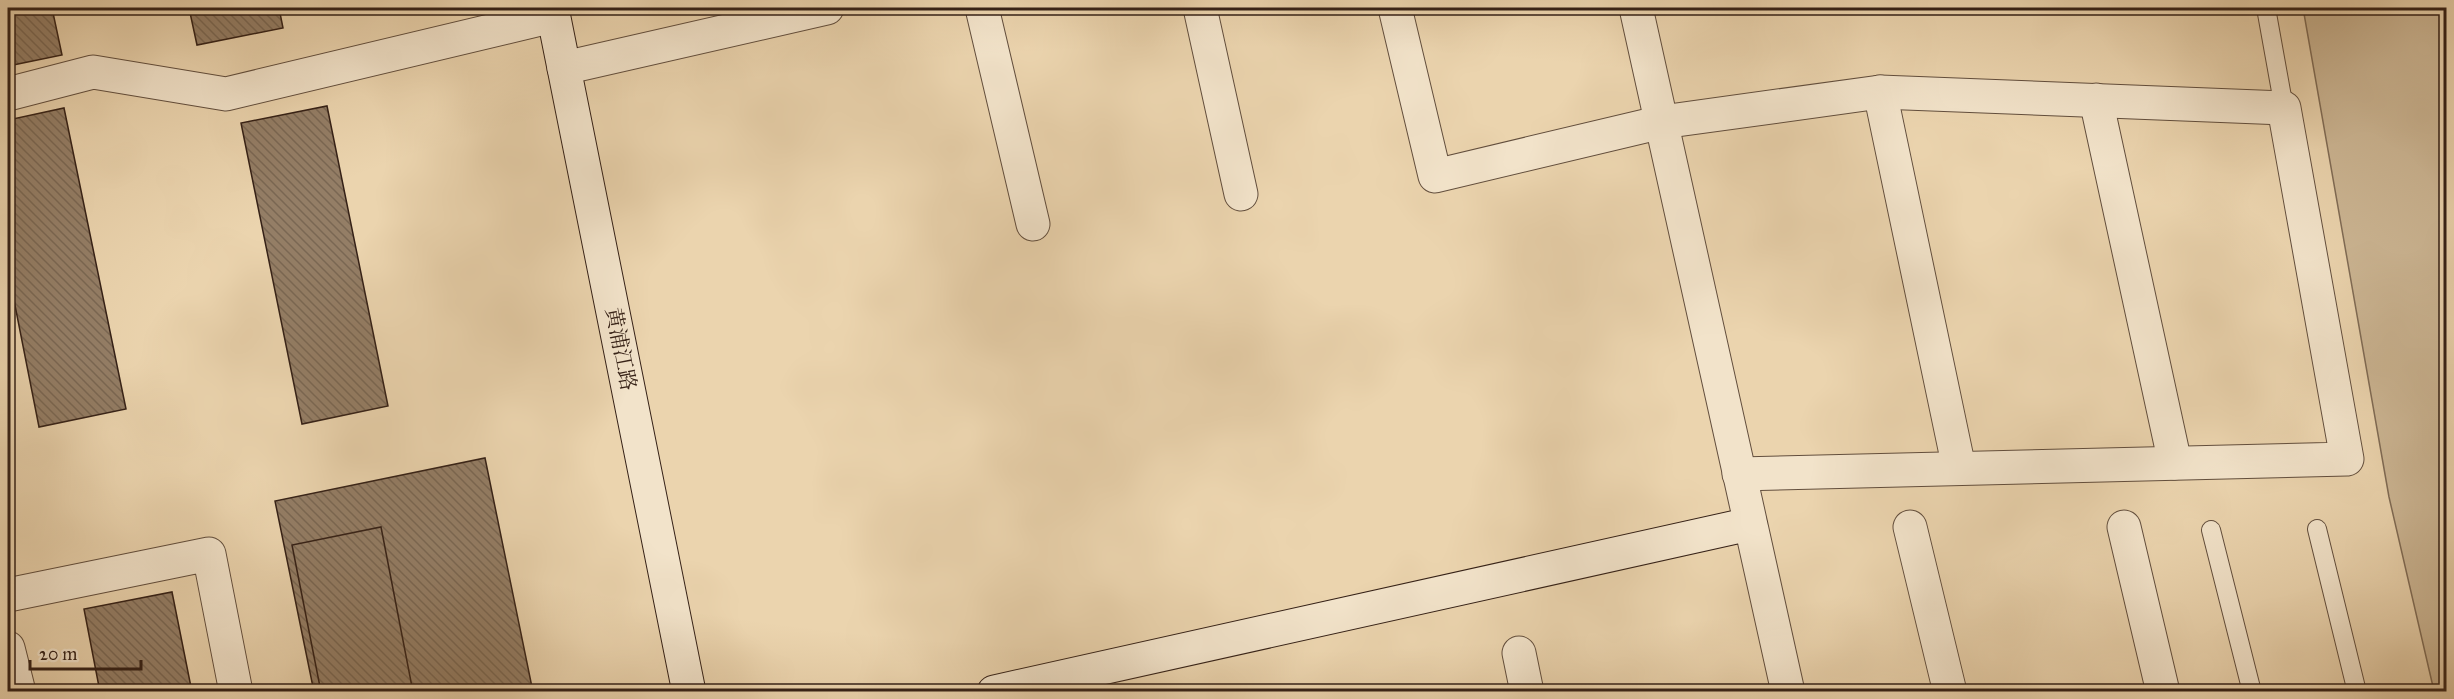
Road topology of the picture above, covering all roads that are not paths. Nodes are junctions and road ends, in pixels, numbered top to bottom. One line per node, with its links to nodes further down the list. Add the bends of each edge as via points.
1 (827, 8): 8 (street)
2 (982, 8): 15 (street)
3 (1200, 8): 14 (street)
4 (1395, 8): 13 (street, via 1435,176)
5 (1636, 8): 13 (street)
6 (2266, 8): 12 (lane)
7 (552, 12): 8 (street, 黄浦江路); 10 (street, via 226,94 93,72)
8 (564, 68): 29 (street, 黄浦江路)
9 (1880, 92): 11 (street); 13 (street); 17 (street)
10 (8, 93)
11 (2096, 100): 12 (street); 16 (street)
12 (2284, 108): 16 (street, via 2347,459)
13 (1662, 122): 18 (street)
14 (1241, 194)
15 (1033, 224)
16 (2175, 463): 17 (street)
17 (1959, 468): 18 (street)
18 (1739, 474): 19 (street)
19 (1750, 524): 30 (street); 32 (street)
20 (1911, 527): 33 (street)
21 (2124, 527): 34 (street)
22 (2317, 529): 36 (lane)
23 (2211, 531): 35 (lane)
24 (8, 595): 28 (street, via 209,554)
25 (8, 648): 27 (street)
26 (1519, 653): 31 (street)
27 (19, 692)
28 (236, 692)
29 (689, 692)
30 (994, 692)
31 (1527, 692)
32 (1788, 692)
33 (1950, 692)
34 (2163, 692)
35 (2252, 692)
36 (2357, 692)

